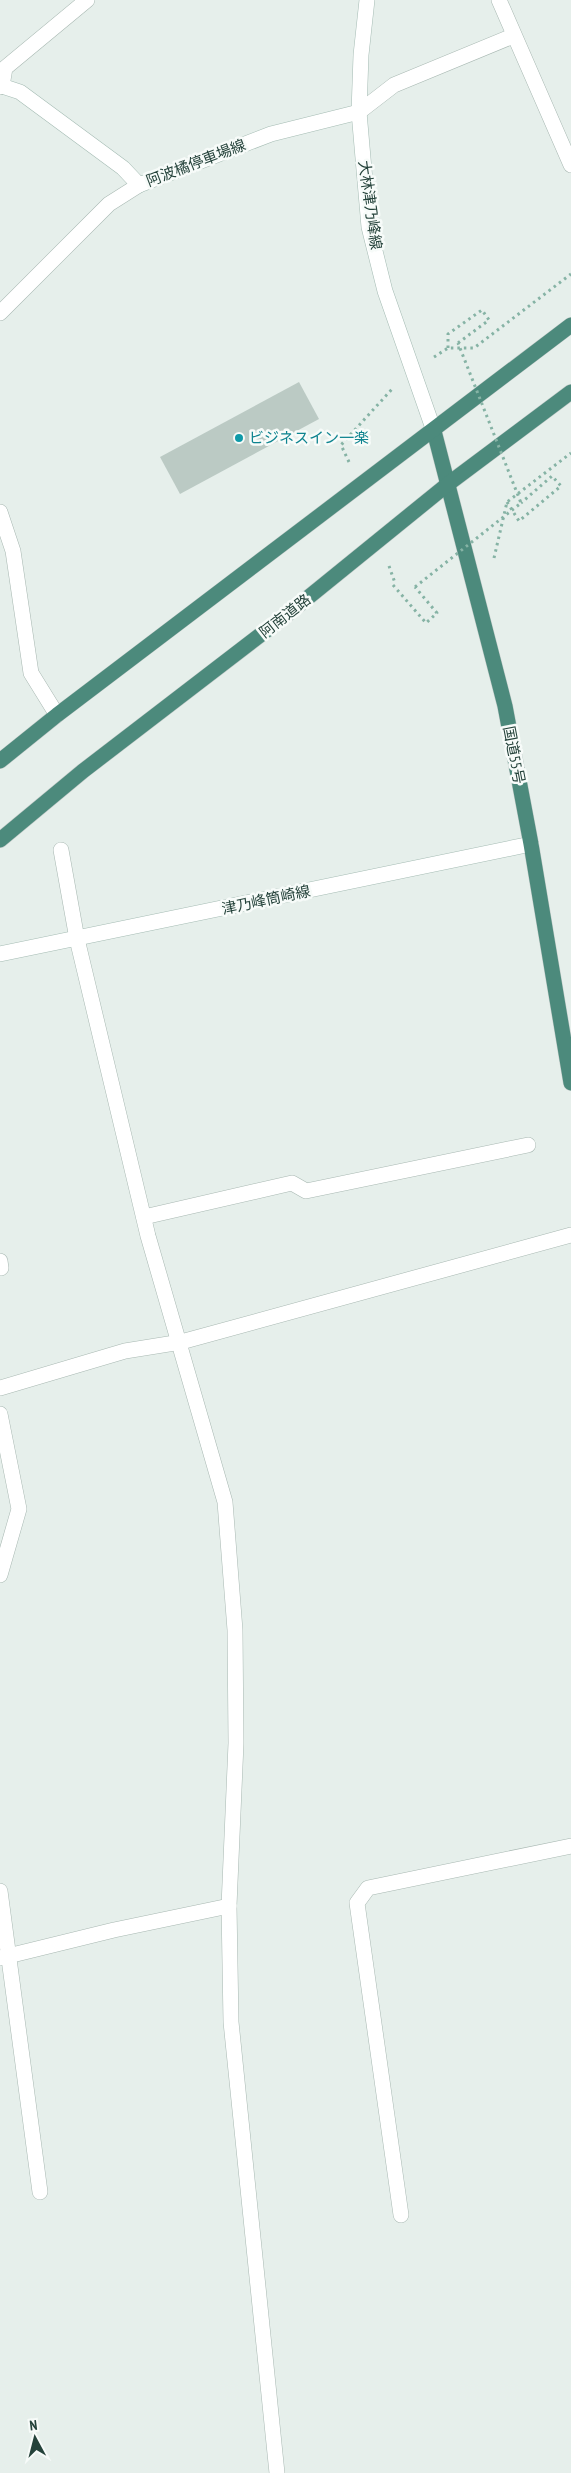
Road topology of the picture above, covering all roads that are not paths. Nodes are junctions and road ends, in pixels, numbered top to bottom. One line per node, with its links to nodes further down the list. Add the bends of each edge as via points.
1 (87, 0): 5 (street, via 5,68)
2 (367, 0): 6 (street, 大林津乃峰線)
3 (499, 0): 4 (street)
4 (513, 36): 6 (street, via 394,85); 7 (street)
5 (1, 86): 8 (street, 阿波橘停車場線, via 20,92 123,168)
6 (359, 112): 8 (street, 阿波橘停車場線, via 271,134); 12 (street, 大林津乃峰線, via 369,227 385,291)
7 (571, 165)
8 (139, 185): 9 (street, via 109,204)
9 (0, 313)
10 (571, 325): 12 (highway)
11 (571, 392): 13 (highway, 阿南道路)
12 (434, 431): 13 (highway, 国道55号); 15 (highway)
13 (448, 484): 17 (highway, 阿南道路); 18 (highway, 国道55号, via 504,706)
14 (0, 512): 15 (street, via 13,551 31,673)
15 (57, 715): 16 (highway)
16 (0, 761)
17 (0, 840)
18 (531, 844): 20 (street, 津乃峰筒崎線); 22 (highway, 国道55号)
19 (61, 850): 20 (street)
20 (78, 939): 21 (street, 津乃峰筒崎線); 24 (street)
21 (0, 954)
22 (570, 1075)
23 (528, 1145): 24 (street, via 306,1191 292,1183)
24 (144, 1217): 26 (street)
25 (571, 1235): 26 (street)
26 (180, 1342): 27 (street, via 125,1351); 32 (street, via 206,1444 225,1502 235,1639 236,1743)
27 (0, 1388)
28 (0, 1414): 29 (street, via 18,1509)
29 (0, 1575)
30 (571, 1846): 35 (street, via 368,1888 356,1903)
31 (0, 1891): 33 (street)
32 (228, 1906): 33 (street); 36 (street, via 231,2022)
33 (5, 1957): 34 (street)
34 (40, 2192)
35 (401, 2215)
36 (277, 2473)

